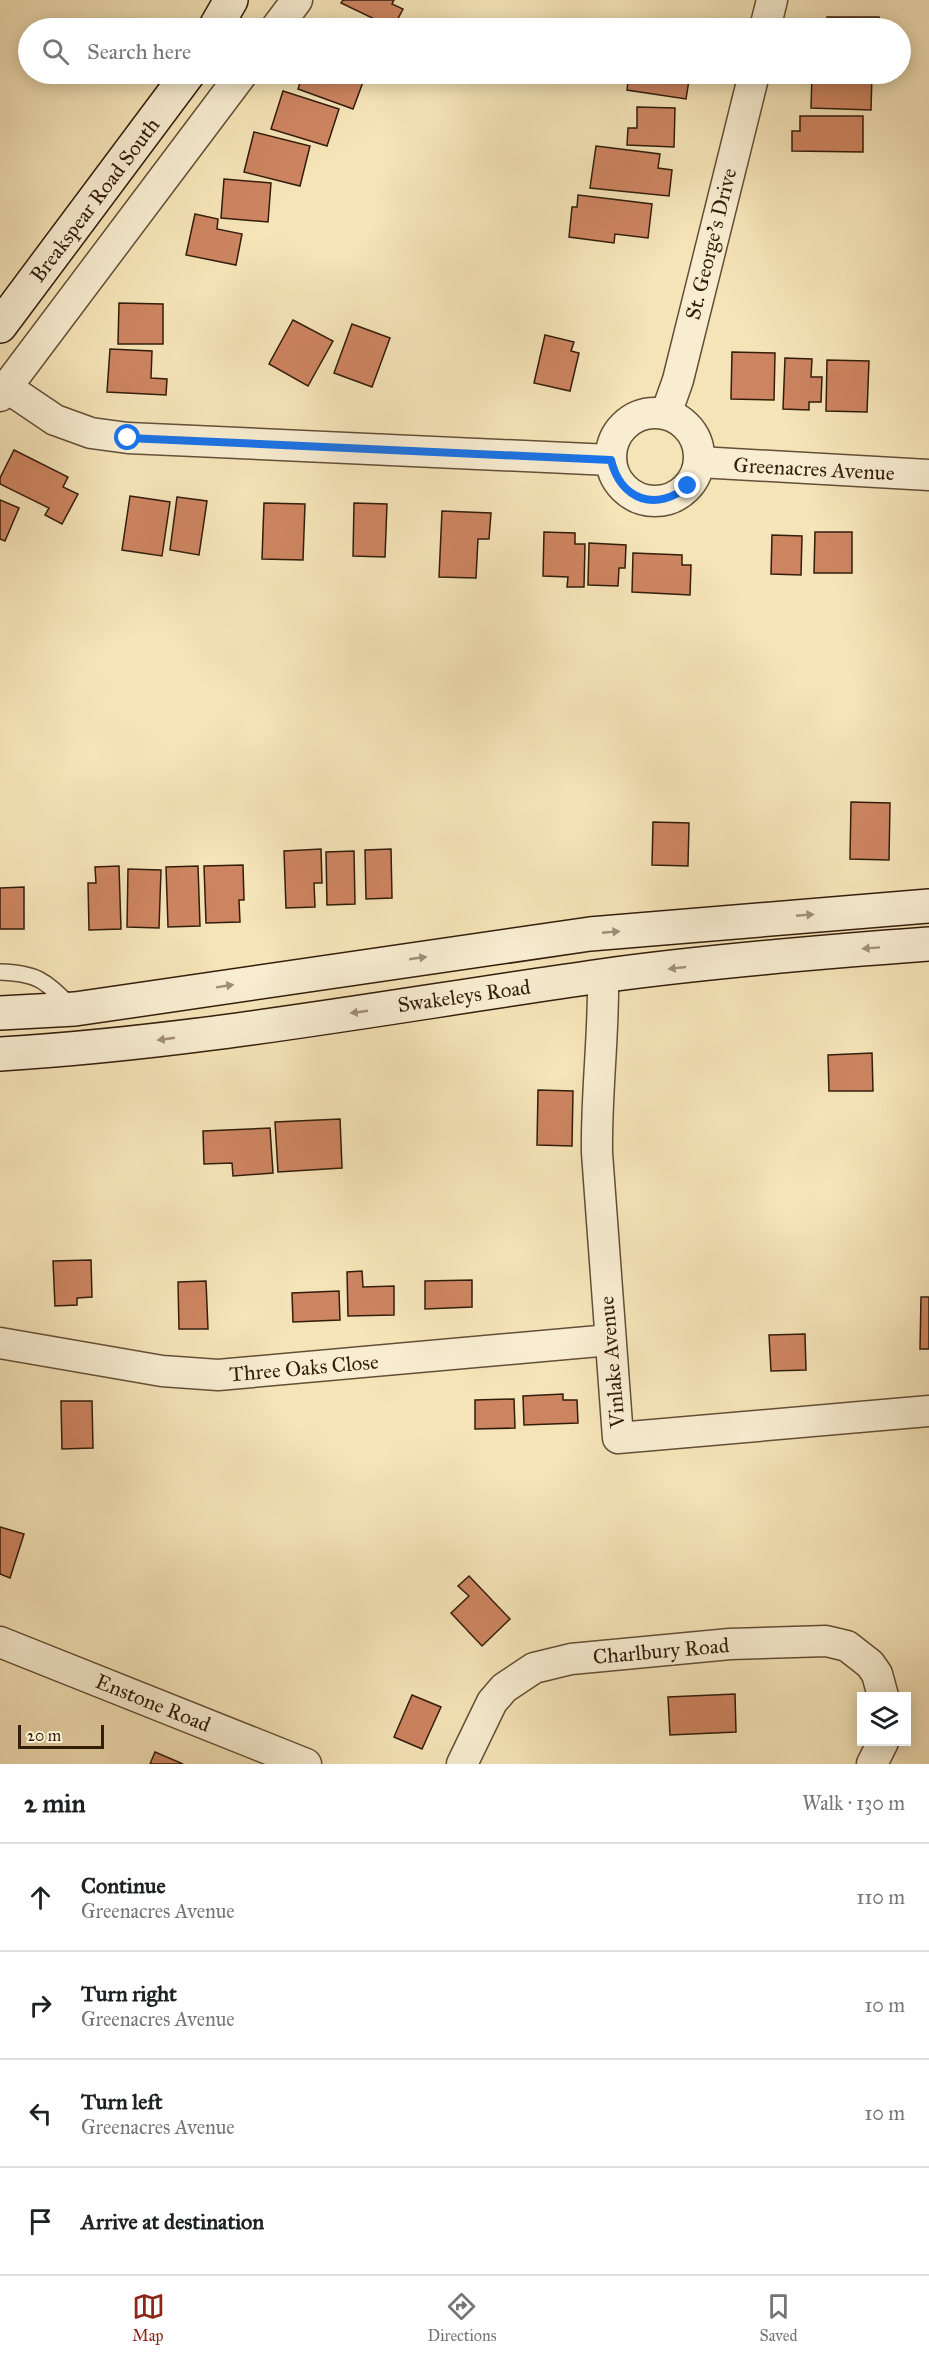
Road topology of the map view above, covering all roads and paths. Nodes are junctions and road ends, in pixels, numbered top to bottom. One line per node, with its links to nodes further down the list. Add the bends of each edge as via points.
1 (231, 0): 4 (main road)
2 (297, 0): 5 (street)
3 (772, 0): 6 (street)
4 (220, 18)
5 (284, 18)
6 (768, 18)
7 (181, 84): 10 (main road, Breakspear Road South)
8 (234, 84): 11 (street)
9 (752, 84): 12 (street, St. George's Drive, via 678,380)
10 (0, 326)
11 (3, 392): 13 (street, via 55,420 91,433 128,438)
12 (666, 414): 13 (street, via 642,414 623,427); 14 (street, via 692,432)
13 (611, 460): 14 (street, via 621,484 654,501 679,494 688,486)
14 (699, 462): 15 (street, Greenacres Avenue)
15 (929, 475)
16 (929, 906): 20 (main road, Swakeleys Road, one-way to 16, via 590,934)
17 (929, 944): 19 (main road, Swakeleys Road, one-way to 19, via 813,952)
18 (0, 972): 21 (lane, via 25,973 47,982)
19 (603, 976): 23 (main road, Swakeleys Road, one-way to 23); 25 (street, Vinlake Avenue, via 604,1028 596,1109)
20 (256, 981): 21 (main road, Swakeleys Road, one-way to 20); 23 (main road)
21 (75, 1009): 22 (main road, Swakeleys Road)
22 (0, 1013)
23 (263, 1026): 24 (main road, Swakeleys Road, one-way to 24)
24 (0, 1054)
25 (610, 1340): 26 (street, Three Oaks Close, via 218,1375 162,1371); 27 (street, Vinlake Avenue, via 618,1438)
26 (0, 1343)
27 (929, 1411)
28 (0, 1642): 31 (street, Enstone Road)
29 (882, 1692): 32 (street, Charlbury Road, via 878,1674 870,1664 847,1646 825,1641 730,1644 571,1659 534,1668 504,1688 492,1702)
30 (881, 1746): 33 (street)
31 (306, 1764)
32 (462, 1764)
33 (872, 1764)

